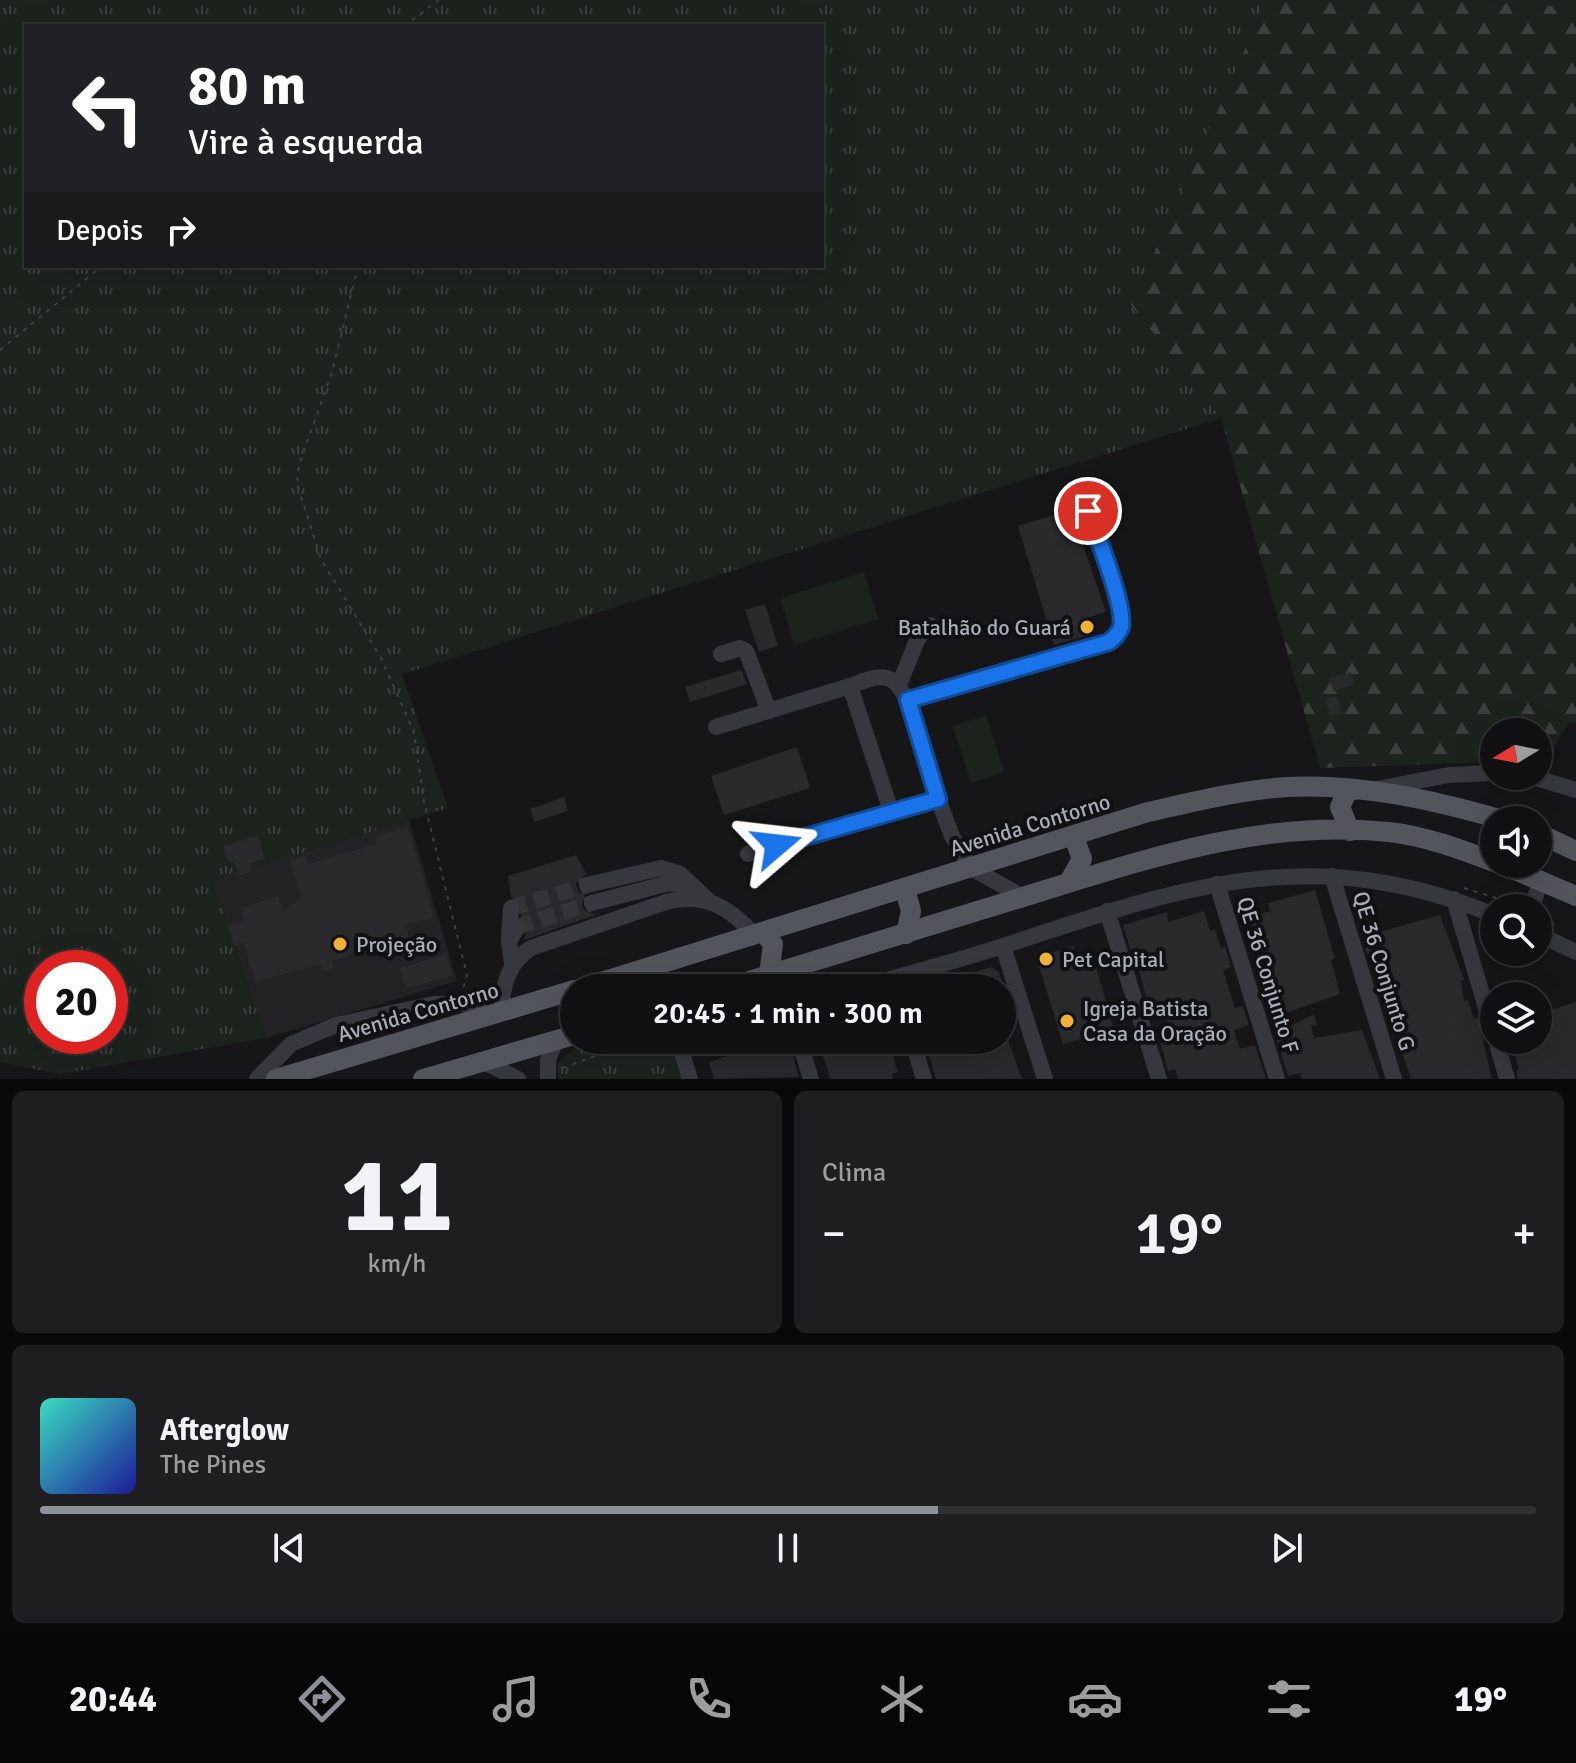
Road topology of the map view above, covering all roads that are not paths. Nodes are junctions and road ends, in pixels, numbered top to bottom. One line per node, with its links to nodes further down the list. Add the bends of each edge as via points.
1 (1088, 511): 6 (street, via 1119,606 1118,635 1109,642)
2 (930, 625): 4 (street, via 918,638)
3 (721, 654): 7 (street, via 746,651)
4 (899, 685): 5 (street, via 877,677); 6 (street)
5 (850, 686): 7 (street); 14 (street)
6 (908, 700): 13 (street)
7 (769, 711): 8 (street)
8 (716, 727)
9 (1480, 774): 11 (street)
10 (1552, 783): 12 (street)
11 (1360, 790): 15 (main road, Avenida Contorno); 16 (main road, via 1347,792 1340,807); 17 (main road, Avenida Contorno, via 1287,787 1235,795 1148,812)
12 (1576, 790)
13 (938, 799): 14 (street); 22 (street)
14 (891, 811): 20 (street)
15 (1480, 814)
16 (1350, 831): 21 (main road, via 1429,840); 25 (main road, via 1238,836)
17 (1074, 837): 22 (main road, Avenida Contorno); 25 (main road, via 1082,859)
18 (1552, 840): 19 (main road)
19 (1576, 851)
20 (748, 854)
21 (1480, 857)
22 (971, 868): 29 (main road, Avenida Contorno); 32 (street)
23 (1332, 876): 26 (street); 33 (street); 70 (street, QE 36 Conjunto G)
24 (1541, 879): 30 (street); 31 (main road)
25 (1069, 882): 32 (main road)
26 (1217, 884): 38 (street); 69 (street, QE 36 Conjunto F)
27 (587, 885): 28 (street, via 661,868 680,874)
28 (693, 886): 34 (street); 35 (street, via 659,883)
29 (905, 889): 39 (main road, Avenida Contorno); 40 (main road, via 911,911)
30 (1536, 894)
31 (1576, 896)
32 (1023, 897): 40 (main road)
33 (1454, 899): 37 (street); 49 (street)
34 (708, 900): 39 (street); 44 (street, via 653,906 540,944)
35 (592, 903)
36 (511, 908): 44 (street)
37 (1480, 909)
38 (1107, 911): 42 (street); 68 (street)
39 (759, 934): 45 (main road, Avenida Contorno); 46 (main road, via 773,944)
40 (906, 934): 47 (main road)
41 (1552, 941): 43 (street)
42 (1003, 946): 48 (street); 67 (street)
43 (1576, 952)
44 (512, 964): 51 (street)
45 (628, 974)
46 (769, 974)
47 (772, 974)
48 (921, 974)
49 (1480, 987)
50 (560, 994): 51 (main road, Avenida Contorno)
51 (497, 1014): 60 (street, via 448,1003 364,1018 307,1035 274,1058); 61 (main road, Avenida Contorno)
52 (560, 1039): 58 (main road)
53 (560, 1048): 59 (street)
54 (684, 1054): 64 (street)
55 (803, 1054): 65 (street)
56 (916, 1054): 66 (street)
57 (1500, 1054): 71 (street)
58 (484, 1062): 62 (main road); 63 (street)
59 (547, 1077)
60 (257, 1079)
61 (276, 1079)
62 (423, 1079)
63 (518, 1079)
64 (690, 1079)
65 (811, 1079)
66 (924, 1079)
67 (1045, 1079)
68 (1159, 1079)
69 (1277, 1079)
70 (1394, 1079)
71 (1507, 1079)

